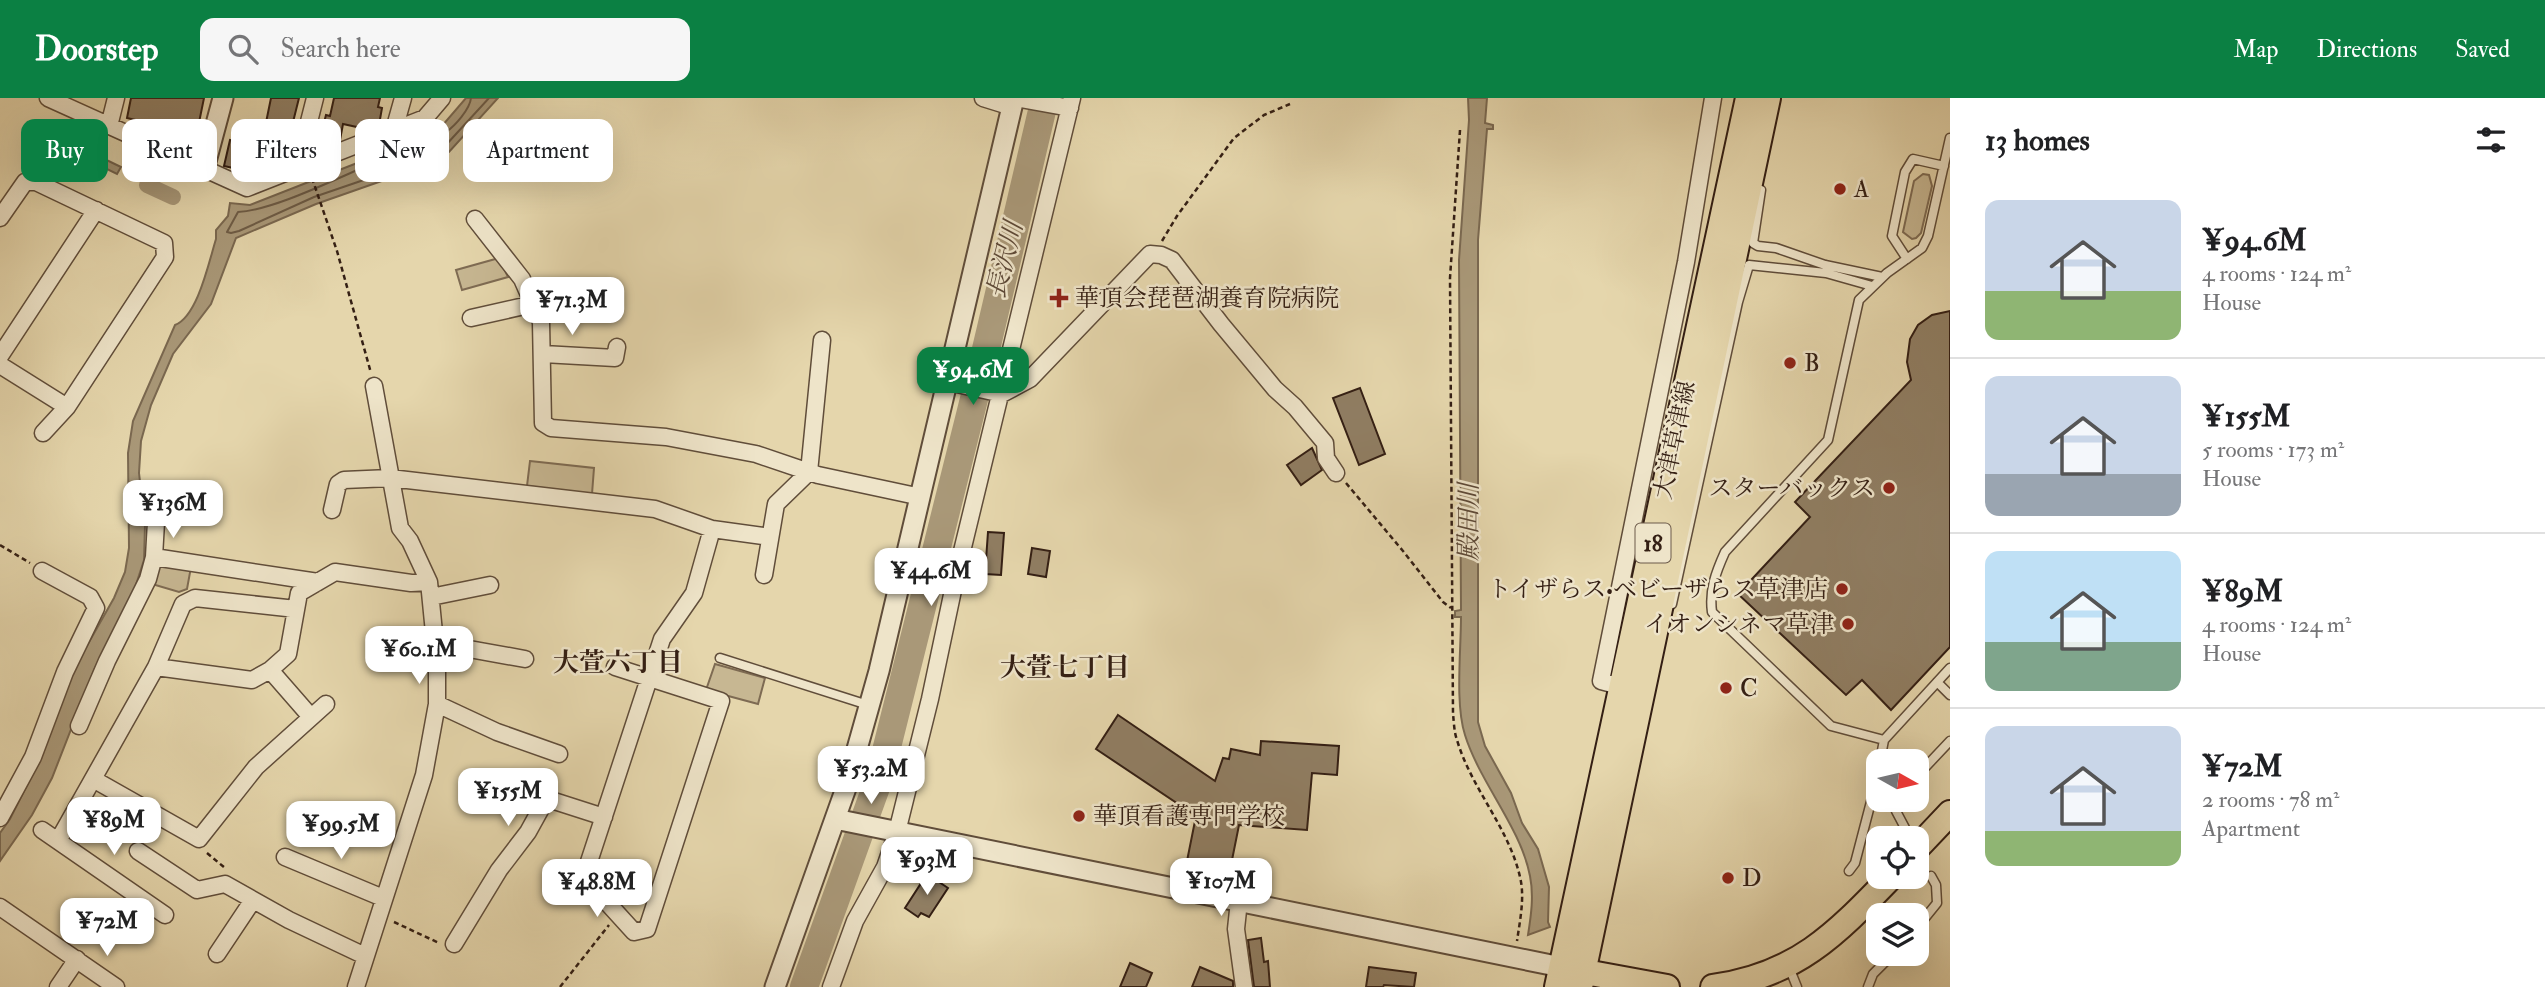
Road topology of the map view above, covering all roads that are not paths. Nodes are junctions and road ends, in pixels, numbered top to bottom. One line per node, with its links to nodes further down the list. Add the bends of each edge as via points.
1 (48, 98): 17 (street)
2 (116, 98): 17 (street)
3 (223, 98): 16 (street)
4 (315, 98): 13 (street)
5 (403, 98): 14 (street)
6 (442, 98): 15 (street)
7 (983, 98): 11 (street)
8 (1713, 98): 66 (street, via 1688,251 1601,681)
9 (1748, 98): 66 (main road, 大津草津線 / 18)
10 (1768, 98): 66 (main road, 大津草津線 / 18)
11 (1016, 100): 12 (street); 37 (street)
12 (1069, 104): 39 (street)
13 (312, 119)
14 (397, 119)
15 (422, 119)
16 (217, 120)
17 (109, 126): 18 (street)
18 (122, 132)
19 (1950, 138): 20 (lane)
20 (1944, 166): 27 (lane, via 1928,236 1922,248); 27 (lane, via 1913,159 1905,172 1892,236)
21 (233, 182): 22 (street, via 247,188)
22 (268, 182)
23 (1762, 183): 28 (lane, via 1753,243)
24 (96, 210): 25 (street, via 36,182 25,182); 35 (street); 40 (street, via 164,243 165,257)
25 (0, 218)
26 (475, 219): 30 (street, via 522,279)
27 (1907, 259): 28 (lane)
28 (1882, 277): 29 (lane)
29 (1872, 286): 66 (lane, via 1826,273 1749,265 1676,592); 73 (lane, via 1859,300 1828,440 1725,552 1710,597 1720,620 1830,726)
30 (533, 304): 31 (street); 34 (street, via 541,322)
31 (471, 318)
32 (822, 340): 42 (street)
33 (617, 347): 34 (street, via 615,358)
34 (543, 354): 42 (street, via 544,422 551,428 666,437 756,454)
35 (0, 356)
36 (0, 365): 40 (street)
37 (952, 383): 39 (street); 45 (street)
38 (374, 386): 44 (street)
39 (999, 393): 43 (street, via 1030,379 1150,254 1161,255 1172,260 1275,389 1325,443 1326,458); 86 (street, via 930,699)
40 (67, 407): 41 (street)
41 (43, 433)
42 (809, 472): 45 (street); 49 (street, via 776,504)
43 (1336, 473)
44 (390, 478): 46 (street, via 338,484); 48 (street, via 655,509); 55 (street, via 400,528)
45 (921, 497): 70 (street)
46 (332, 510)
47 (156, 522): 50 (street)
48 (712, 529): 49 (street); 64 (street, via 694,593 662,639)
49 (770, 537): 52 (street)
50 (154, 557): 53 (street); 72 (street)
51 (42, 571): 82 (street, via 90,597 96,608 65,672 33,757)
52 (764, 575)
53 (318, 582): 55 (street, via 335,572); 56 (street, via 299,593)
54 (490, 585): 55 (street)
55 (430, 589): 57 (street)
56 (296, 609): 60 (street, via 195,598 183,604); 63 (street, via 288,654)
57 (436, 643): 59 (street); 69 (street)
58 (720, 658): 70 (lane)
59 (525, 659)
60 (156, 667): 63 (street, via 253,680); 78 (street)
61 (615, 667): 64 (street)
62 (1950, 668): 65 (lane)
63 (270, 670): 71 (street)
64 (649, 677): 81 (street); 81 (street, via 721,701 647,929 634,933 584,877)
65 (1937, 682): 67 (lane); 73 (lane)
66 (1638, 684): 105 (main road, 大津草津線 / 18)
67 (1950, 695)
68 (326, 704): 71 (street)
69 (437, 704): 76 (street); 93 (street, via 424,775)
70 (869, 706): 83 (street)
71 (311, 717): 78 (street, via 256,767 199,839)
72 (79, 726)
73 (1884, 740): 75 (lane)
74 (1950, 741): 77 (lane)
75 (1882, 749)
76 (559, 754)
77 (1929, 764)
78 (93, 779): 87 (street)
79 (1868, 812): 90 (lane)
80 (1950, 813): 84 (main road)
81 (604, 817): 99 (street, via 551,800 544,803)
82 (0, 818)
83 (841, 820): 86 (street); 109 (street)
84 (1929, 827)
85 (42, 830): 87 (street)
86 (893, 832): 95 (street); 110 (street, via 885,867 855,921)
87 (58, 841): 98 (street)
88 (138, 851): 94 (street, via 197,890 225,884)
89 (285, 857): 93 (street)
90 (1849, 871)
91 (1931, 876): 97 (lane, via 1937,903)
92 (1879, 889): 104 (main road, via 1813,950)
93 (383, 898): 101 (street)
94 (253, 900): 100 (street); 101 (street)
95 (1240, 901): 105 (street, via 1515,957); 111 (street, via 1236,929)
96 (0, 907): 102 (street)
97 (1929, 913)
98 (164, 915)
99 (454, 944)
100 (217, 954)
101 (365, 956): 108 (street)
102 (77, 959): 106 (street); 107 (street)
103 (1882, 966): 114 (lane)
104 (1792, 976): 113 (main road, via 1771,974)
105 (1571, 978): 112 (main road)
106 (58, 987)
107 (116, 987)
108 (356, 987)
109 (775, 987)
110 (831, 987)
111 (1244, 987)
112 (1667, 987)
113 (1713, 987)
114 (1868, 987)

